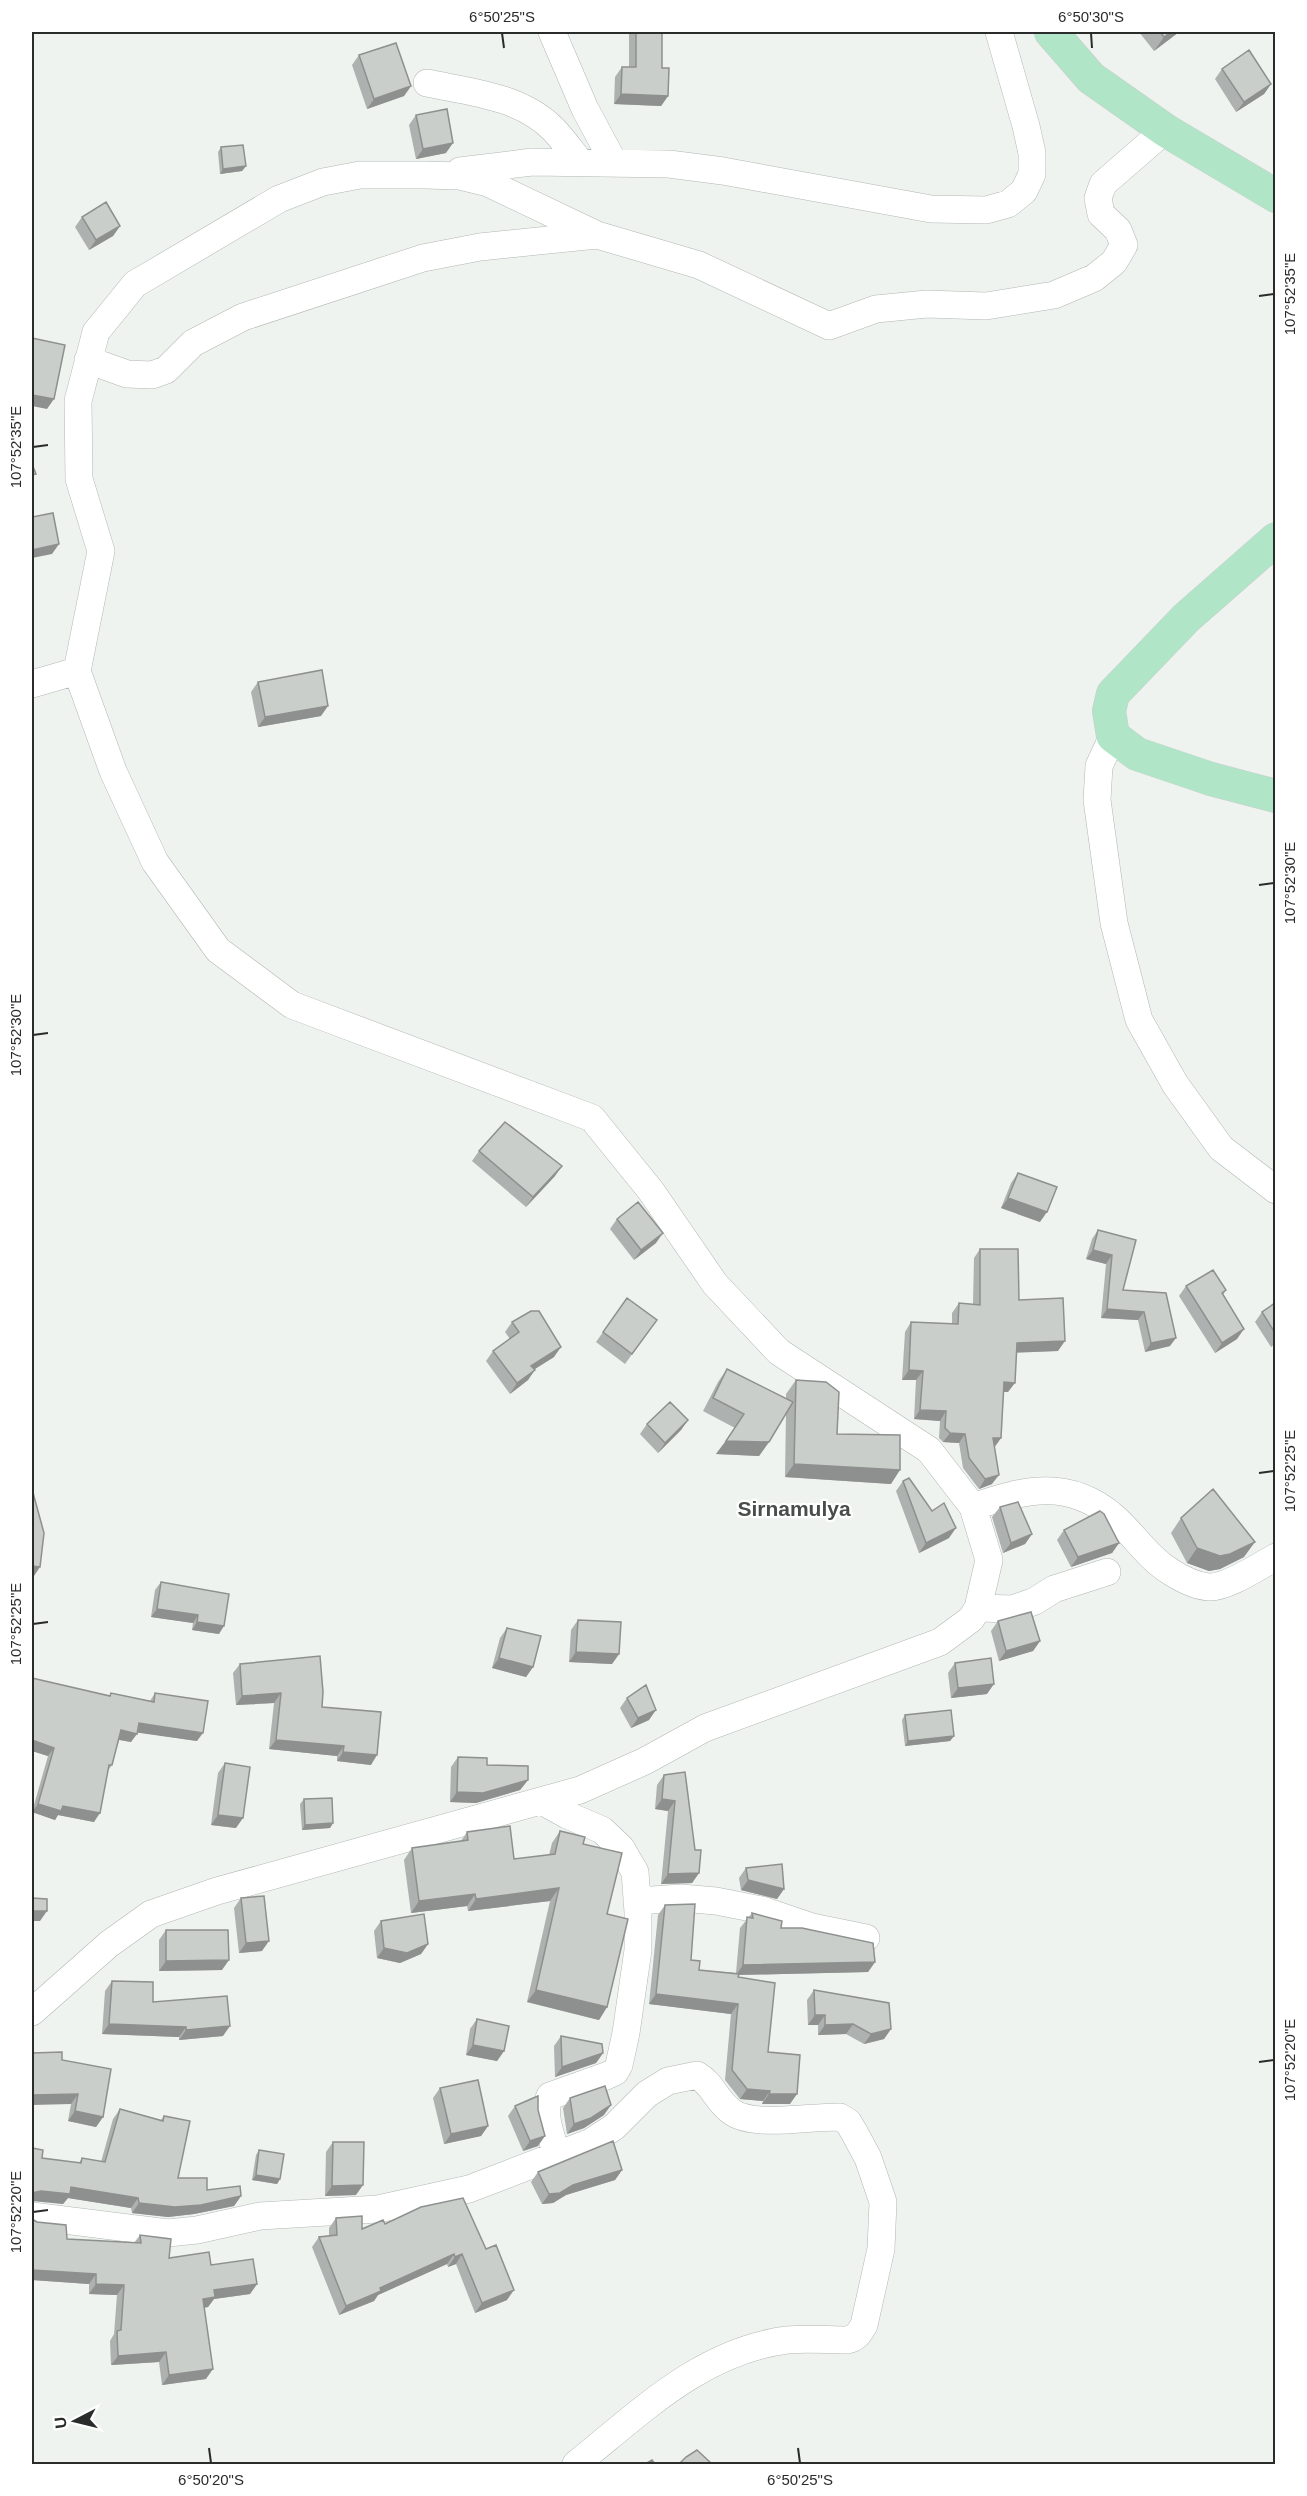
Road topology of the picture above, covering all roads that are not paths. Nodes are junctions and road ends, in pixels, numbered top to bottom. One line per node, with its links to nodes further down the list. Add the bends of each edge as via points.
1 (552, 32): 7 (street, via 585,109)
2 (999, 32): 7 (street, via 1032,153 1032,174 1024,191 1008,204 986,210 931,209 723,171 669,164)
3 (1051, 32): 5 (main road, via 1091,78)
4 (427, 83): 6 (street, via 504,99 552,128)
5 (1165, 130): 9 (main road); 10 (street, via 1103,184 1098,198 1101,214 1118,230 1124,245 1114,262 1094,278 1054,295 986,306 927,304 876,309 829,326 699,265)
6 (580, 162): 7 (street); 8 (street, via 532,162)
7 (614, 163)
8 (425, 175): 10 (street, via 459,176 488,183); 11 (street, via 360,176 323,182 279,199 135,284 96,332)
9 (1275, 196)
10 (597, 235): 11 (street, via 480,247 423,258 243,317 193,344 166,370 152,375 127,374)
11 (88, 360): 13 (street, via 78,401 79,479 101,559 94,575)
12 (1275, 539): 15 (main road, via 1186,618 1113,694 1109,711)
13 (77, 671): 14 (street); 18 (street, via 112,771 155,862 218,950 292,1005 592,1118 651,1191 715,1284 779,1352 928,1450)
14 (32, 684)
15 (1113, 736): 16 (main road, via 1137,754); 17 (street, via 1099,766 1097,800 1114,923 1139,1020 1175,1084 1221,1148)
16 (1275, 796)
17 (1275, 1190)
18 (973, 1508): 19 (street, via 1039,1490 1092,1501 1115,1518 1159,1565 1181,1578 1211,1587); 21 (street, via 990,1560)
19 (1275, 1557)
20 (1107, 1572): 21 (street, via 1054,1588 1013,1609)
21 (978, 1608): 22 (street, via 971,1619 940,1642 705,1728 645,1761 580,1790)
22 (542, 1801): 23 (street, via 602,1830 621,1848 635,1872); 25 (street, via 217,1891 151,1914 109,1944)
23 (638, 1901): 24 (street, via 716,1901); 26 (street, via 638,1950 622,2054 615,2072 550,2096 546,2103 548,2123)
24 (866, 1938)
25 (32, 2012)
26 (557, 2155): 27 (street, via 469,2189 378,2209 260,2216 168,2233); 28 (street, via 591,2142 614,2127 647,2094 668,2080 697,2075 706,2080 721,2104 736,2115 760,2120 840,2117 848,2122 868,2158 883,2202 881,2249 864,2325 854,2338 789,2340 728,2355 655,2399)
27 (32, 2216)
28 (576, 2464)

